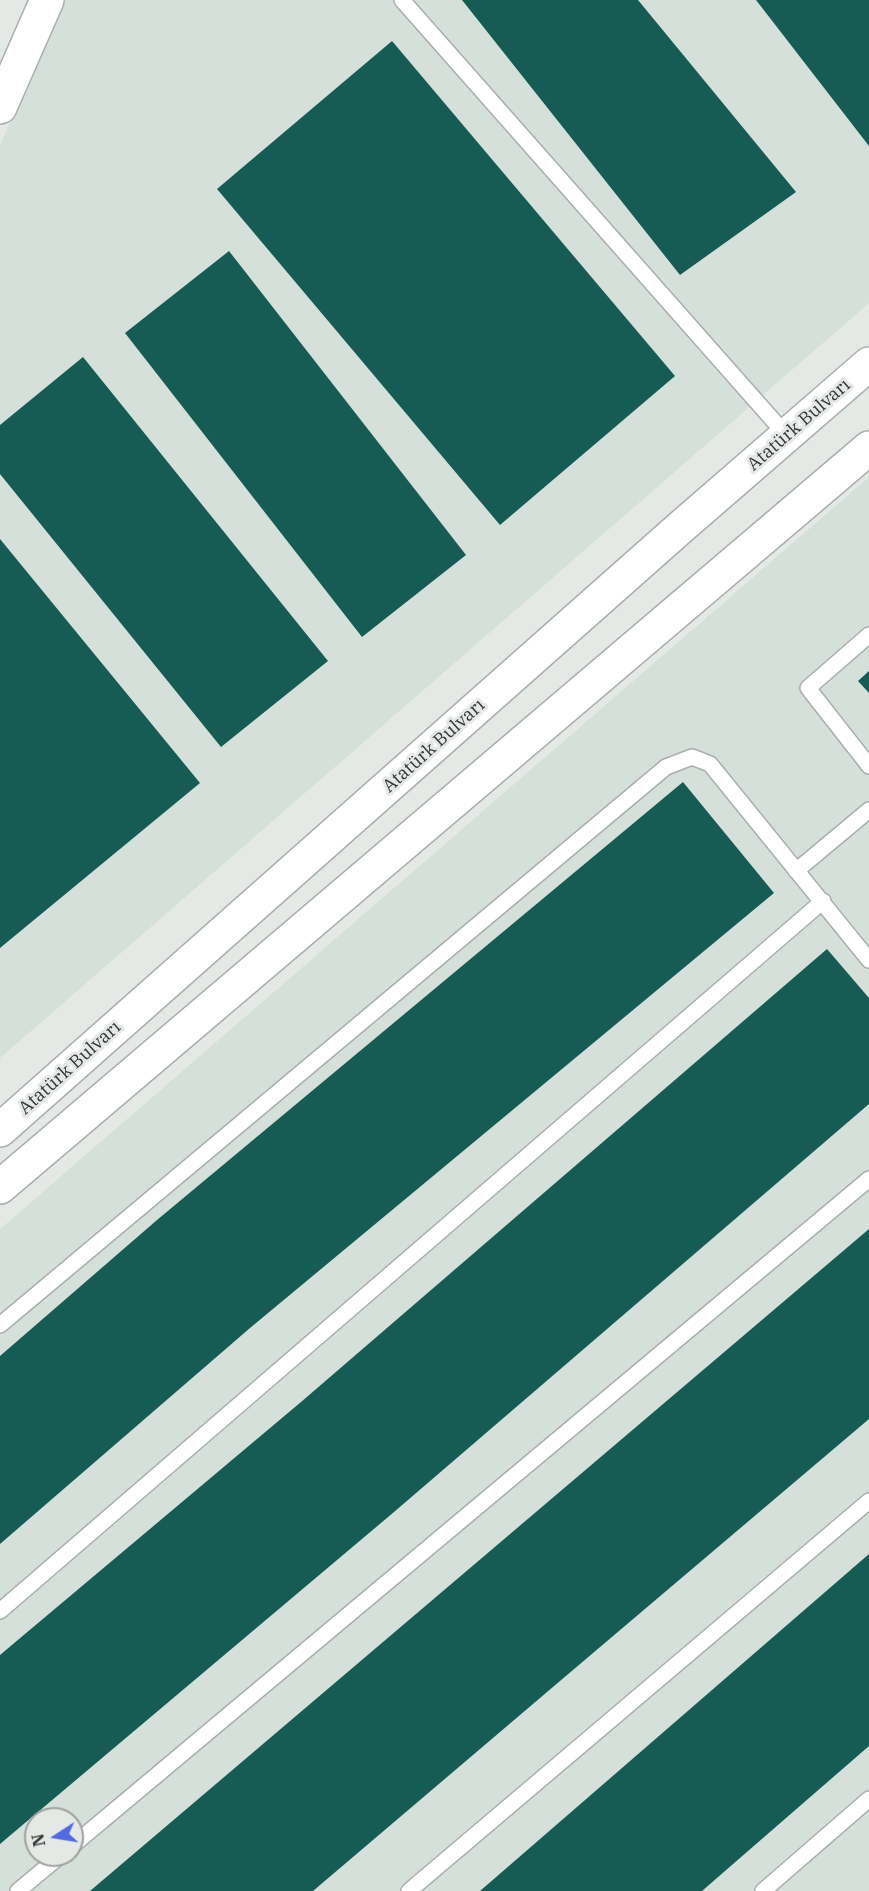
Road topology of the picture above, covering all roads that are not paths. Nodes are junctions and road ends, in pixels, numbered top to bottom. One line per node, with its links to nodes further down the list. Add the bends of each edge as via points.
1 (47, 0): 3 (main road)
2 (402, 0): 5 (lane)
3 (0, 107)
4 (869, 364): 5 (main road, Atatürk Bulvarı)
5 (787, 435): 13 (main road, Atatürk Bulvarı)
6 (869, 448): 15 (main road)
7 (869, 635): 8 (lane, via 808,688)
8 (869, 766)
9 (869, 810): 10 (lane)
10 (796, 871): 11 (lane); 16 (lane, via 710,764 692,757 666,767)
11 (823, 901): 12 (lane); 18 (lane)
12 (869, 959)
13 (0, 1130)
14 (869, 1179): 20 (lane)
15 (0, 1187)
16 (0, 1324)
17 (869, 1501): 23 (lane)
18 (0, 1611)
19 (869, 1799): 24 (lane)
20 (84, 1836)
21 (47, 1867): 22 (lane)
22 (18, 1891)
23 (409, 1891)
24 (763, 1891)

